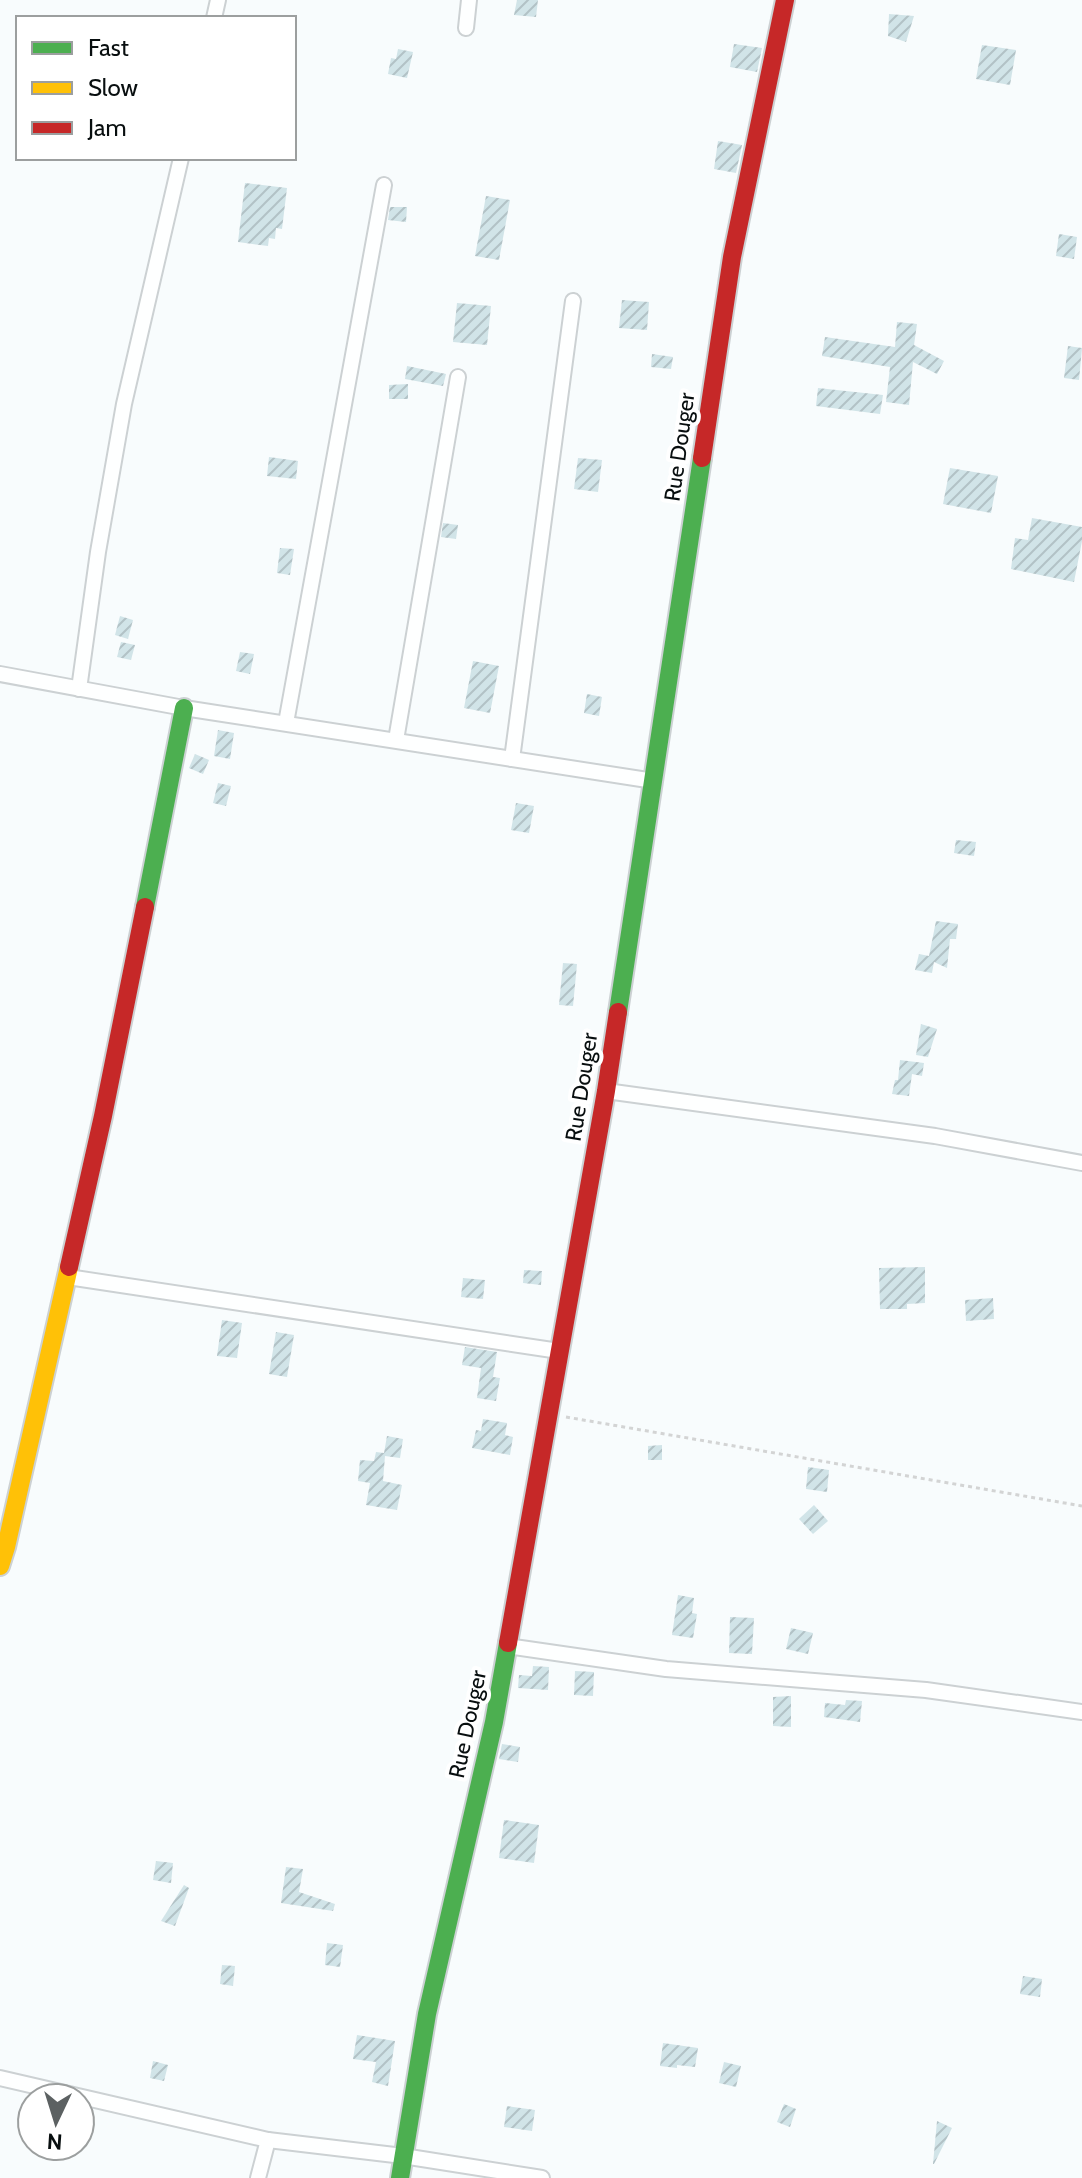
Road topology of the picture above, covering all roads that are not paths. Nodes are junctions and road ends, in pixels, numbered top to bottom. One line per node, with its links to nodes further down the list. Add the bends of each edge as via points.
1 (469, 0): 3 (street)
2 (785, 0): 14 (street, Rue Douger, via 732,257)
3 (466, 28)
4 (181, 160): 9 (street, via 124,404)
5 (384, 185): 11 (street)
6 (573, 301): 13 (street)
7 (458, 377): 12 (street)
8 (0, 674): 9 (street)
9 (79, 689): 10 (street)
10 (184, 708): 11 (street); 17 (street)
11 (286, 723): 12 (street)
12 (396, 740): 13 (street)
13 (512, 759): 14 (street)
14 (654, 781): 15 (street, Rue Douger)
15 (606, 1091): 16 (street, via 935,1136); 18 (street, Rue Douger)
16 (1082, 1163)
17 (68, 1277): 18 (street); 19 (street)
18 (559, 1351): 20 (street, Rue Douger)
19 (0, 1566)
20 (507, 1646): 21 (street, via 666,1669 926,1690); 24 (street, Rue Douger, via 427,2014)
21 (1082, 1712)
22 (0, 2078): 23 (street)
23 (268, 2140): 24 (street); 25 (street)
24 (403, 2156): 26 (street, Rue Douger); 27 (street)
25 (258, 2178)
26 (400, 2178)
27 (542, 2178)

